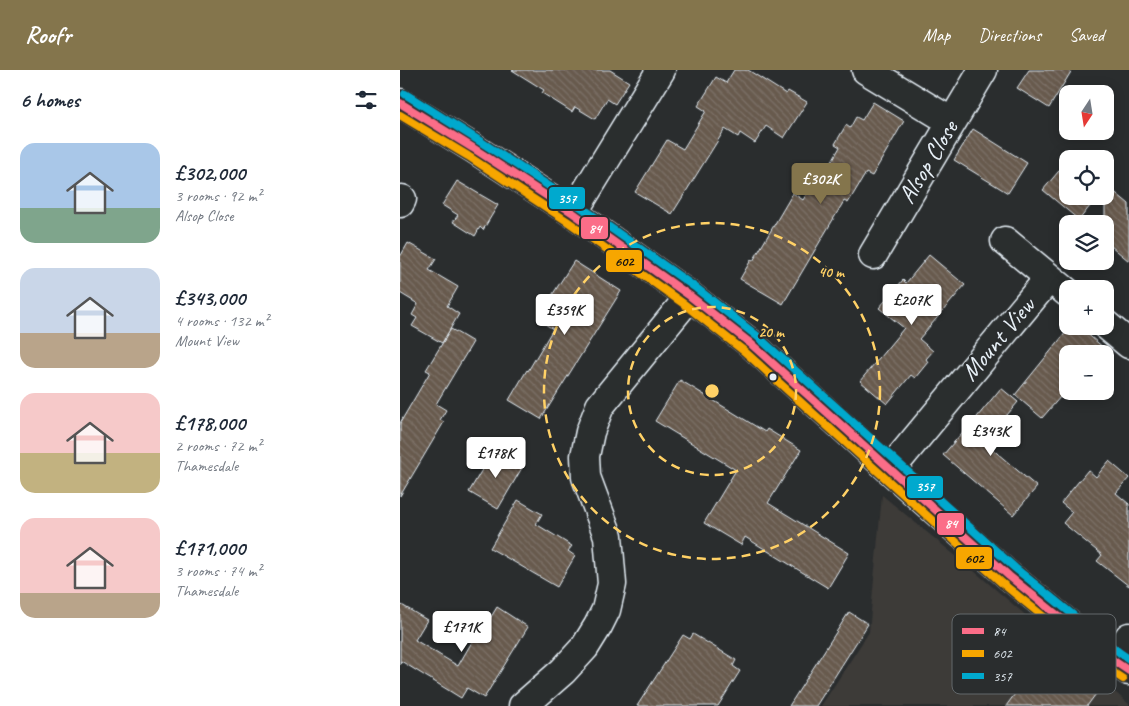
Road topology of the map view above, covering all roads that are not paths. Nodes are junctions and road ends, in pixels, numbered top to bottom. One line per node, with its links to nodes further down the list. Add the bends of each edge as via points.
1 (660, 70): 6 (street)
2 (866, 70): 5 (street)
3 (983, 70): 5 (street, Alsop Close)
4 (400, 103): 6 (street)
5 (952, 122): 8 (street, Alsop Close)
6 (573, 213): 10 (street)
7 (1005, 241): 9 (street, Mount View)
8 (873, 255)
9 (1058, 285): 13 (street, Mount View)
10 (690, 296): 13 (street, via 750,343); 17 (street, via 600,406 585,456 586,477 608,536 612,584 606,610 585,647)
11 (1114, 332): 12 (street)
12 (1129, 344)
13 (890, 470): 14 (street)
14 (1057, 614)
15 (1129, 637): 16 (street)
16 (1122, 666)
17 (523, 706)

